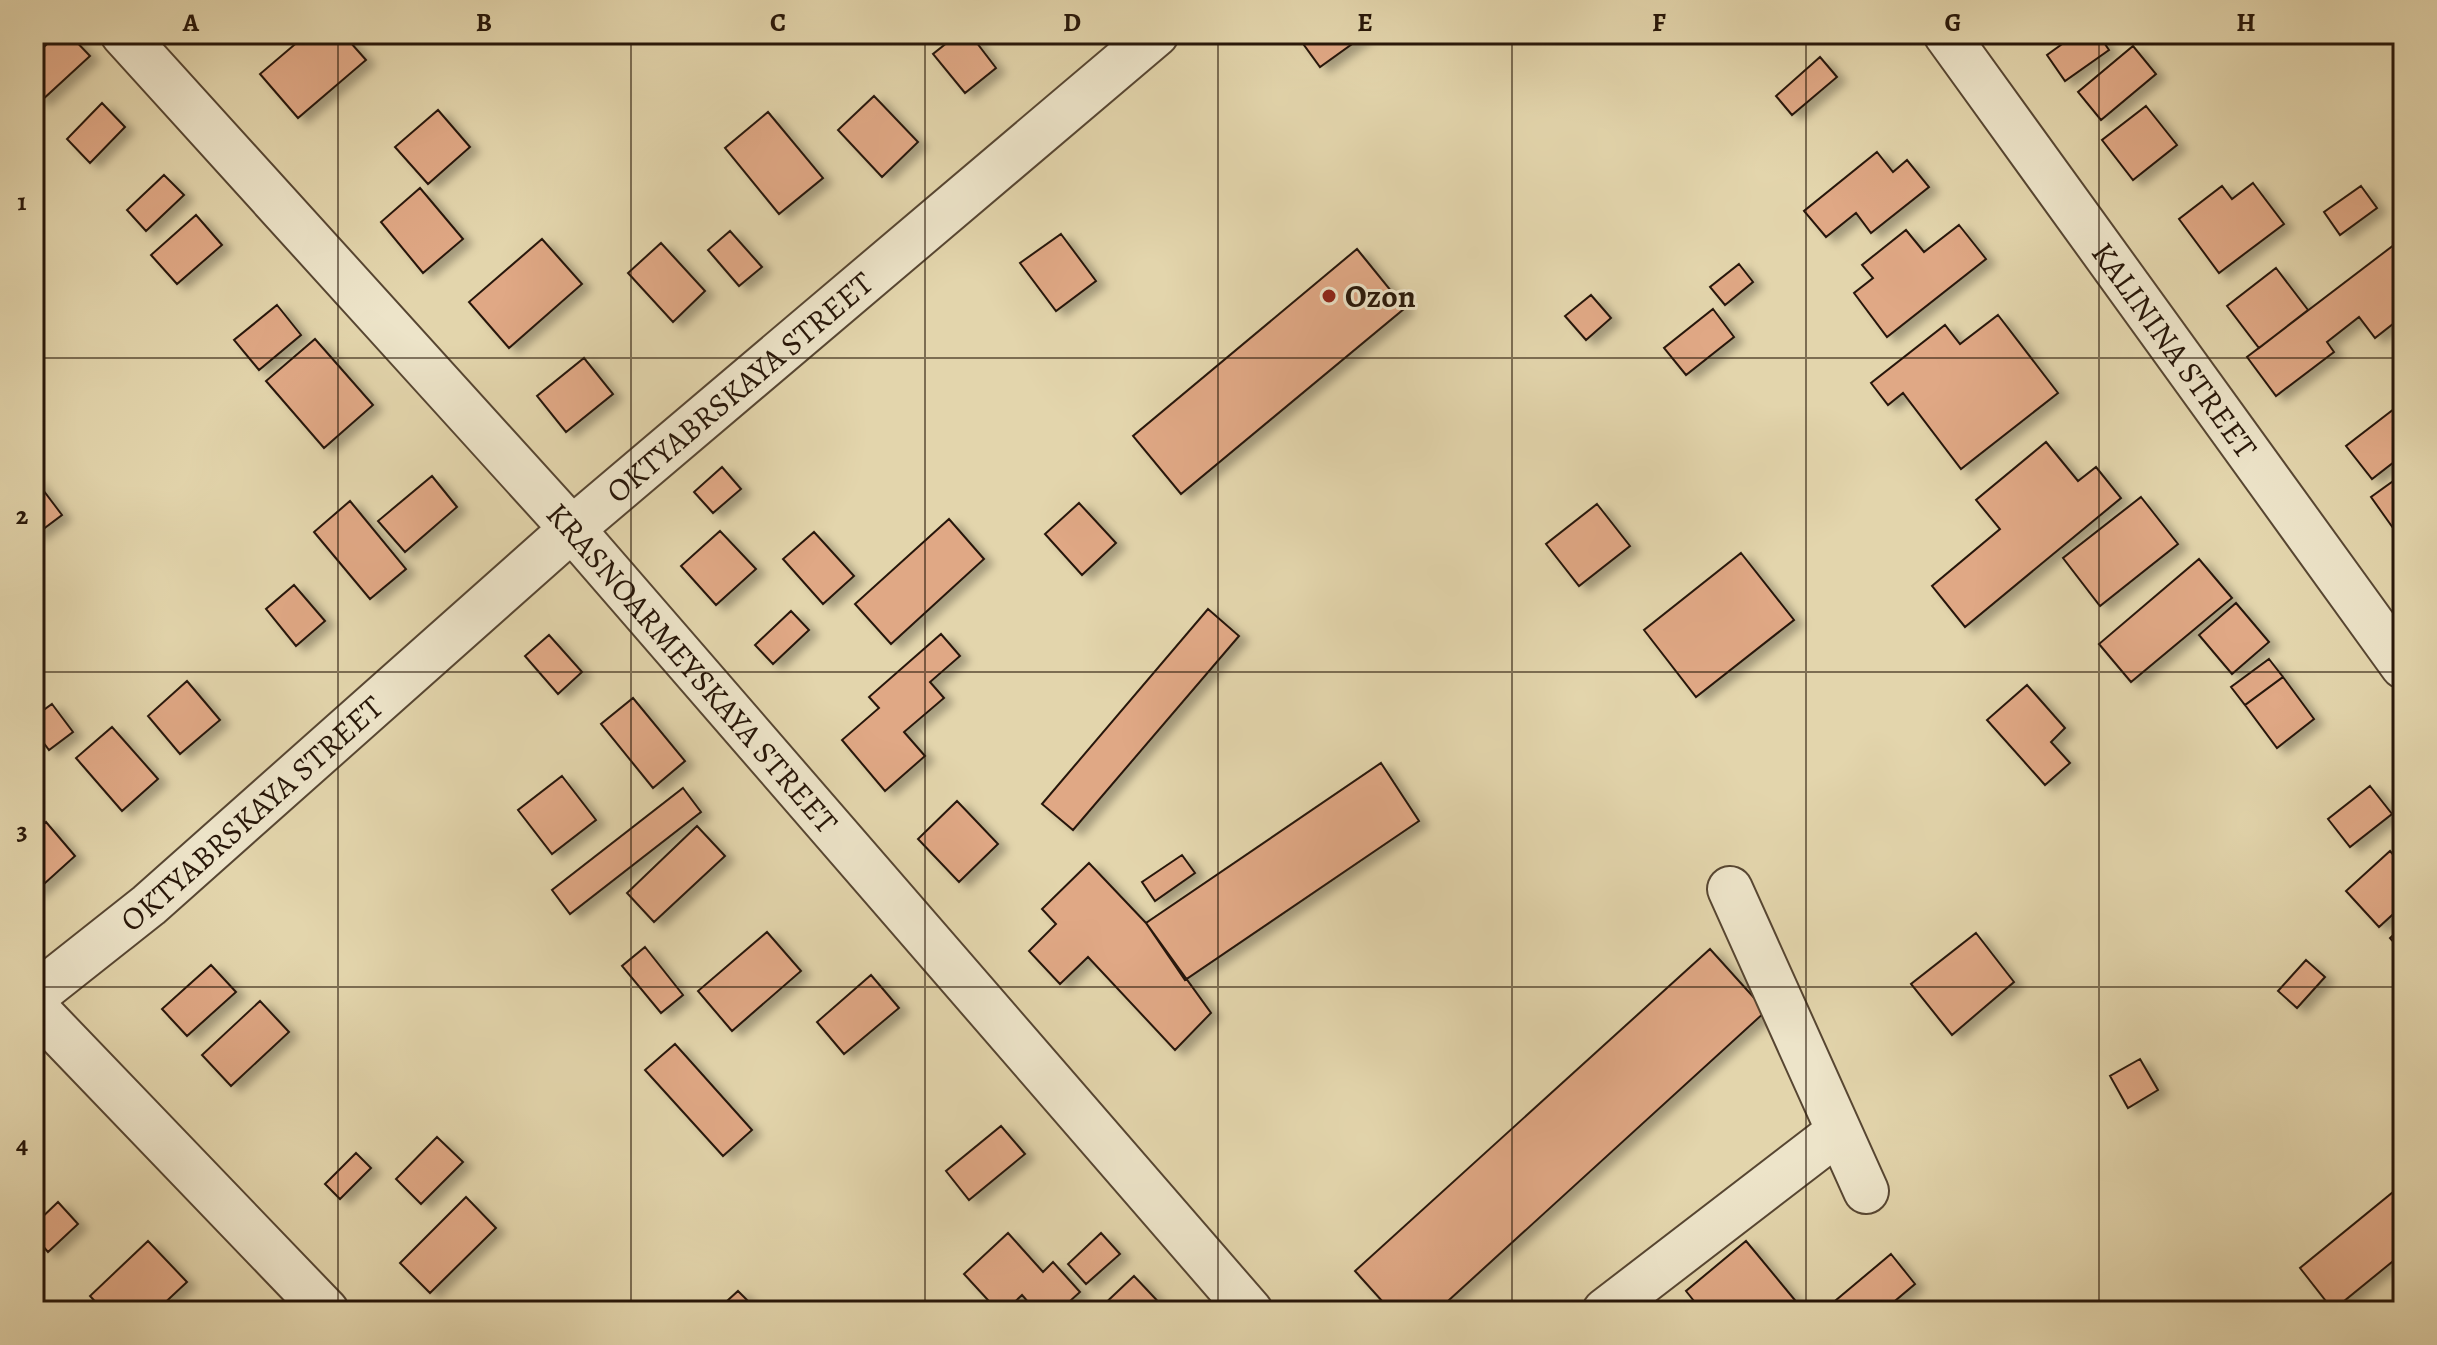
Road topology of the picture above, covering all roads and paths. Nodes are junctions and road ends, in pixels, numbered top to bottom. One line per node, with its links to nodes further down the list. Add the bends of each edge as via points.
1 (123, 34): 4 (street, KRASNOARMEYSKAYA STREET)
2 (1156, 34): 4 (street, OKTYABRSKAYA STREET)
3 (1946, 34): 5 (street, KALININA STREET)
4 (572, 529): 7 (street, OKTYABRSKAYA STREET, via 149,905); 12 (street, KRASNOARMEYSKAYA STREET)
5 (2403, 666)
6 (1730, 889): 9 (street)
7 (34, 996)
8 (34, 1007): 11 (street)
9 (1838, 1132): 10 (street); 13 (street)
10 (1866, 1191)
11 (326, 1311)
12 (1250, 1311)
13 (1605, 1311)

